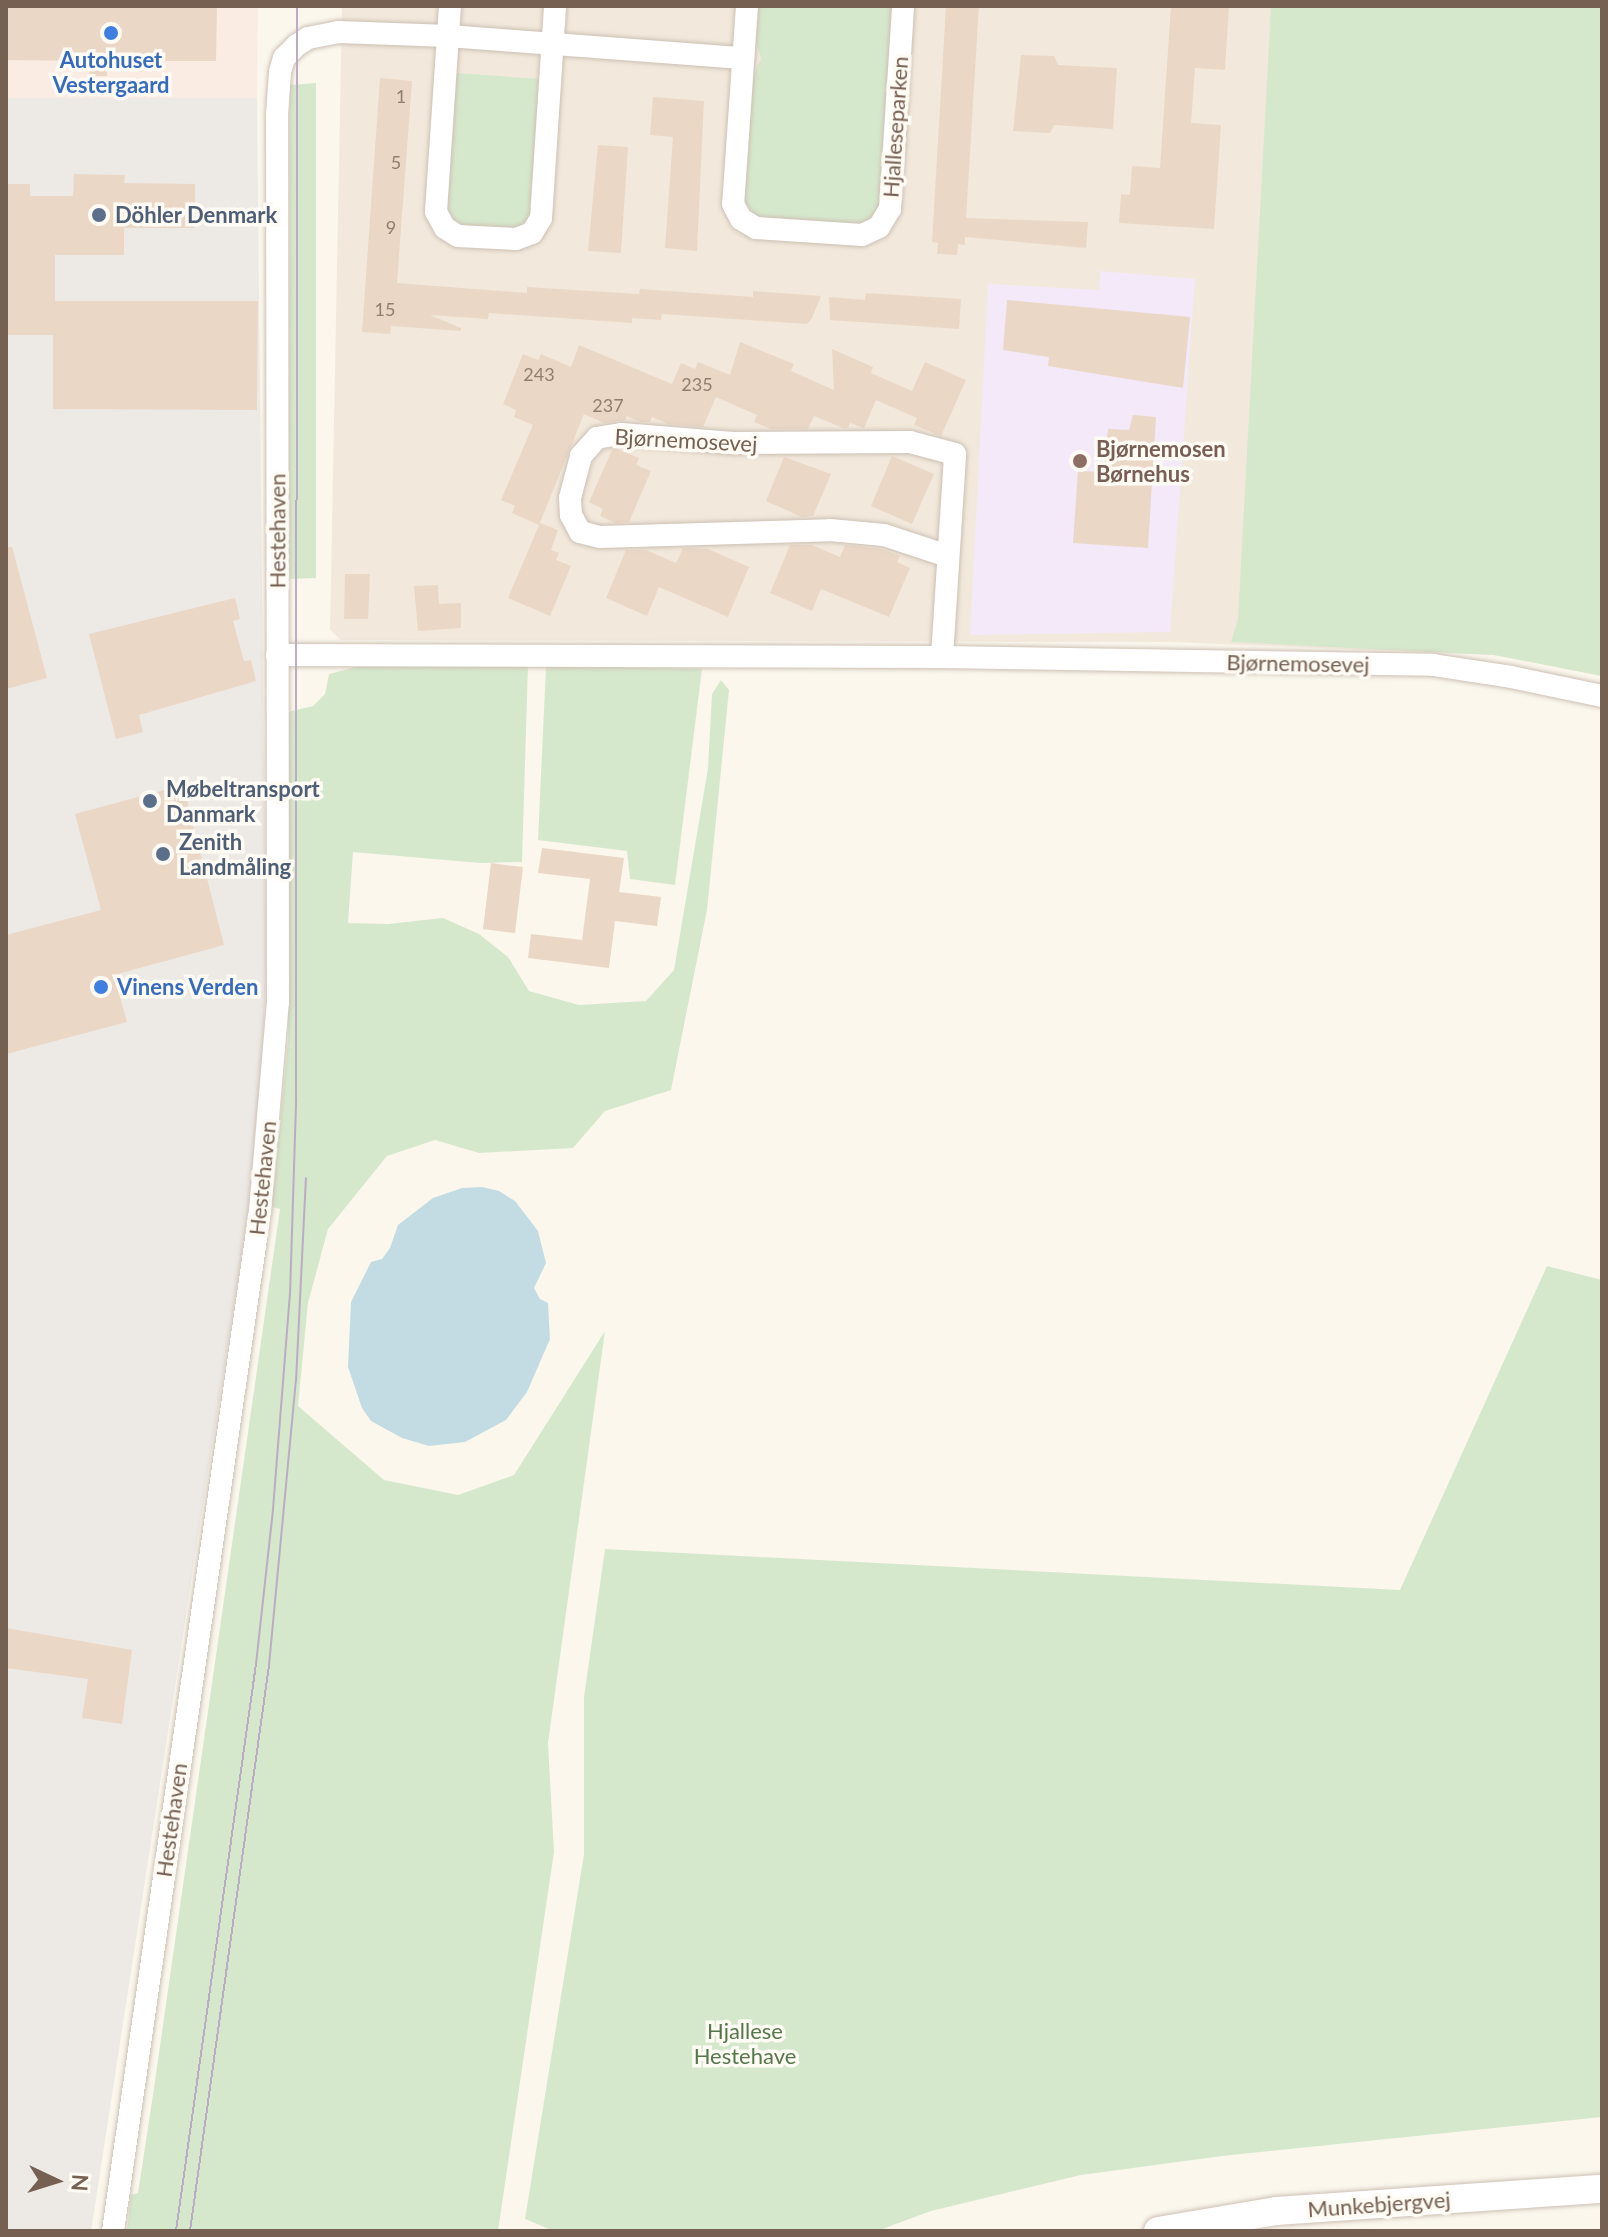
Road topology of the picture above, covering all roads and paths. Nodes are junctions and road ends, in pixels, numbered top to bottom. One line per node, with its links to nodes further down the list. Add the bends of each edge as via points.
1 (450, 6): 5 (street)
2 (555, 6): 6 (street)
3 (747, 6): 7 (street, Hjalleseparken)
4 (903, 6): 7 (street, Hjalleseparken, via 890,209 879,227 862,235 756,228 741,219 733,204)
5 (448, 36): 6 (street); 6 (street, via 436,212 445,228 458,236 516,239 532,233 541,218); 9 (street, Hestehaven, via 339,32 308,38 284,58 277,115)
6 (553, 44): 7 (street)
7 (742, 58)
8 (948, 556): 8 (street, Bjørnemosevej, via 955,454 910,442 733,443 621,434 597,438 581,456 570,498 580,532 600,537 830,530 884,535); 10 (street, Bjørnemosevej)
9 (277, 655): 10 (street, Bjørnemosevej); 13 (street, Hestehaven, via 278,1003 260,1211)
10 (942, 657): 11 (street, Bjørnemosevej, via 1433,665)
11 (1602, 696)
12 (1602, 2189): 14 (street, Munkebjergvej, via 1276,2211)
13 (113, 2231)
14 (1158, 2231)

